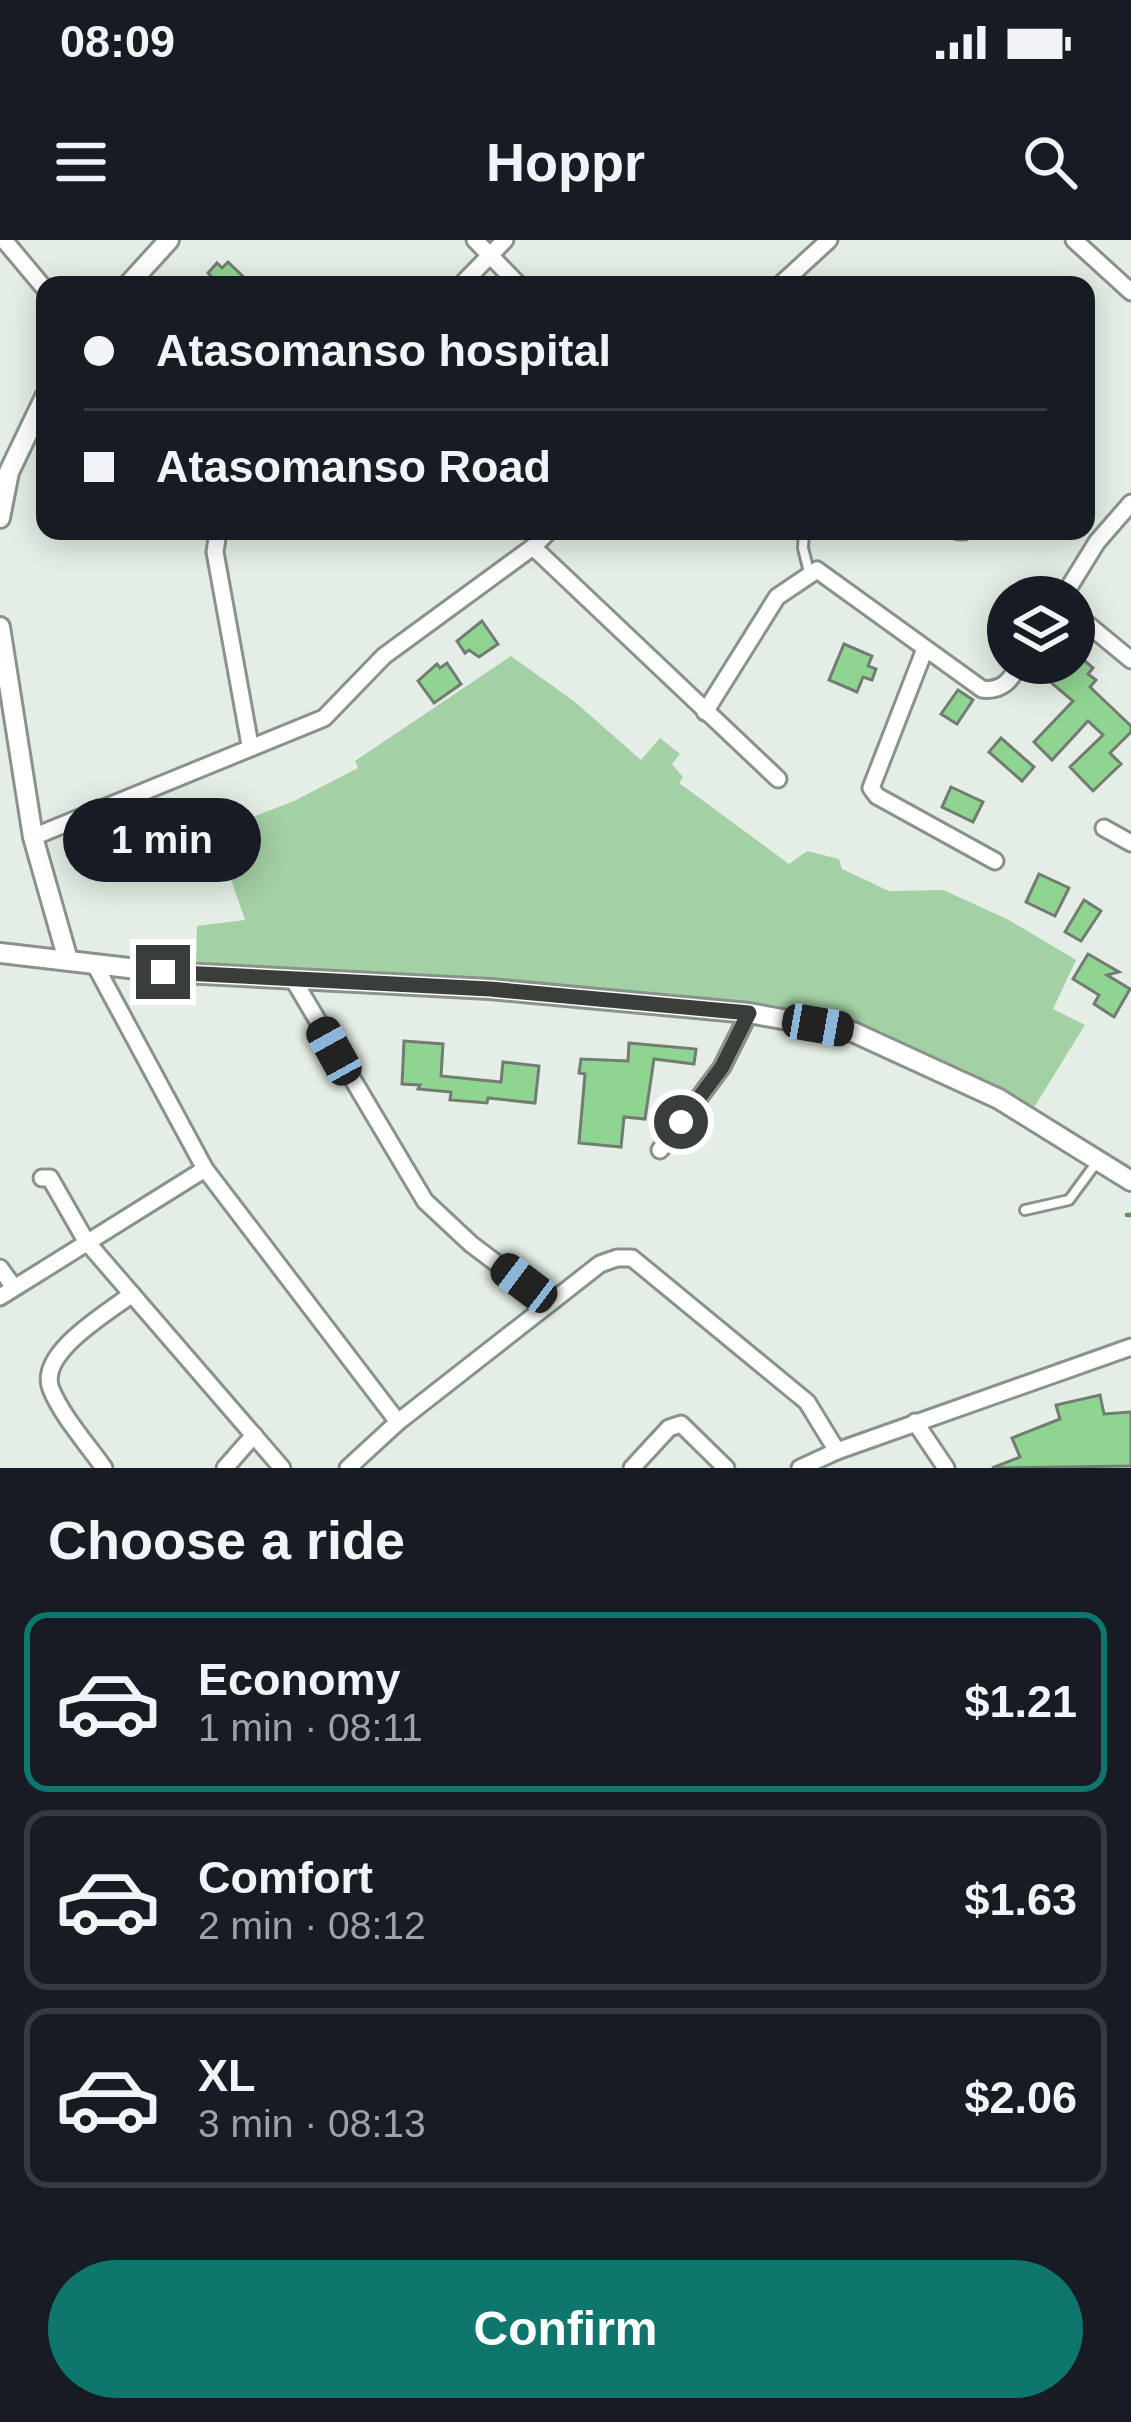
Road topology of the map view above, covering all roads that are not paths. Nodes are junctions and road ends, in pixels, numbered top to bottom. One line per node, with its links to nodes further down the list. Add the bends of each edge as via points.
1 (4, 240): 12 (street)
2 (475, 240): 7 (street)
3 (505, 240): 7 (street)
4 (830, 240): 11 (street)
5 (1074, 240): 13 (street)
6 (164, 242): 8 (street)
7 (490, 257): 9 (street); 10 (street)
8 (136, 276)
9 (470, 276)
10 (510, 276)
11 (790, 276)
12 (36, 278)
13 (1131, 292)
14 (36, 431): 16 (street, via 9,472)
15 (1131, 503): 21 (street)
16 (0, 518)
17 (216, 540): 32 (street)
18 (540, 540): 22 (street)
19 (803, 540): 23 (lane)
20 (1094, 540): 21 (street)
21 (1097, 542): 24 (street)
22 (533, 547): 30 (street); 32 (street, via 384,656 324,718)
23 (809, 572): 27 (street, via 826,573); 30 (street, via 777,597)
24 (1083, 576)
25 (1095, 624): 28 (street)
26 (0, 627): 31 (street)
27 (925, 649): 29 (street, via 982,689); 37 (street, via 872,788)
28 (1131, 660)
29 (1006, 684)
30 (705, 712): 33 (street)
31 (6, 725): 35 (street)
32 (250, 745): 35 (street)
33 (778, 779)
34 (1104, 828): 36 (street)
35 (33, 837): 39 (street)
36 (1131, 843)
37 (995, 861)
38 (0, 952): 39 (street)
39 (68, 960): 40 (street)
40 (95, 965): 41 (street); 45 (street)
41 (293, 979): 42 (street); 53 (street, via 425,1202)
42 (749, 1013): 43 (street, via 722,1067); 44 (street, via 874,1040 999,1100)
43 (660, 1150)
44 (1098, 1161): 47 (street); 48 (lane, via 1069,1199)
45 (205, 1169): 49 (street); 55 (street)
46 (42, 1178): 49 (street, via 50,1178)
47 (1131, 1181)
48 (1025, 1210)
49 (86, 1240): 51 (street); 52 (street)
50 (0, 1268): 51 (street)
51 (7, 1292)
52 (132, 1294): 57 (street); 59 (street, via 64,1347 50,1369 52,1391)
53 (549, 1303): 55 (street); 58 (street, via 600,1264 632,1258 807,1402)
54 (1131, 1347): 56 (street)
55 (398, 1422): 62 (street)
56 (915, 1422): 58 (street); 66 (street)
57 (254, 1435): 60 (street); 61 (street)
58 (837, 1450): 65 (street)
59 (104, 1468)
60 (225, 1468)
61 (282, 1468)
62 (348, 1468)
63 (632, 1468): 64 (street, via 681,1424)
64 (726, 1468)
65 (800, 1468)
66 (946, 1468)

